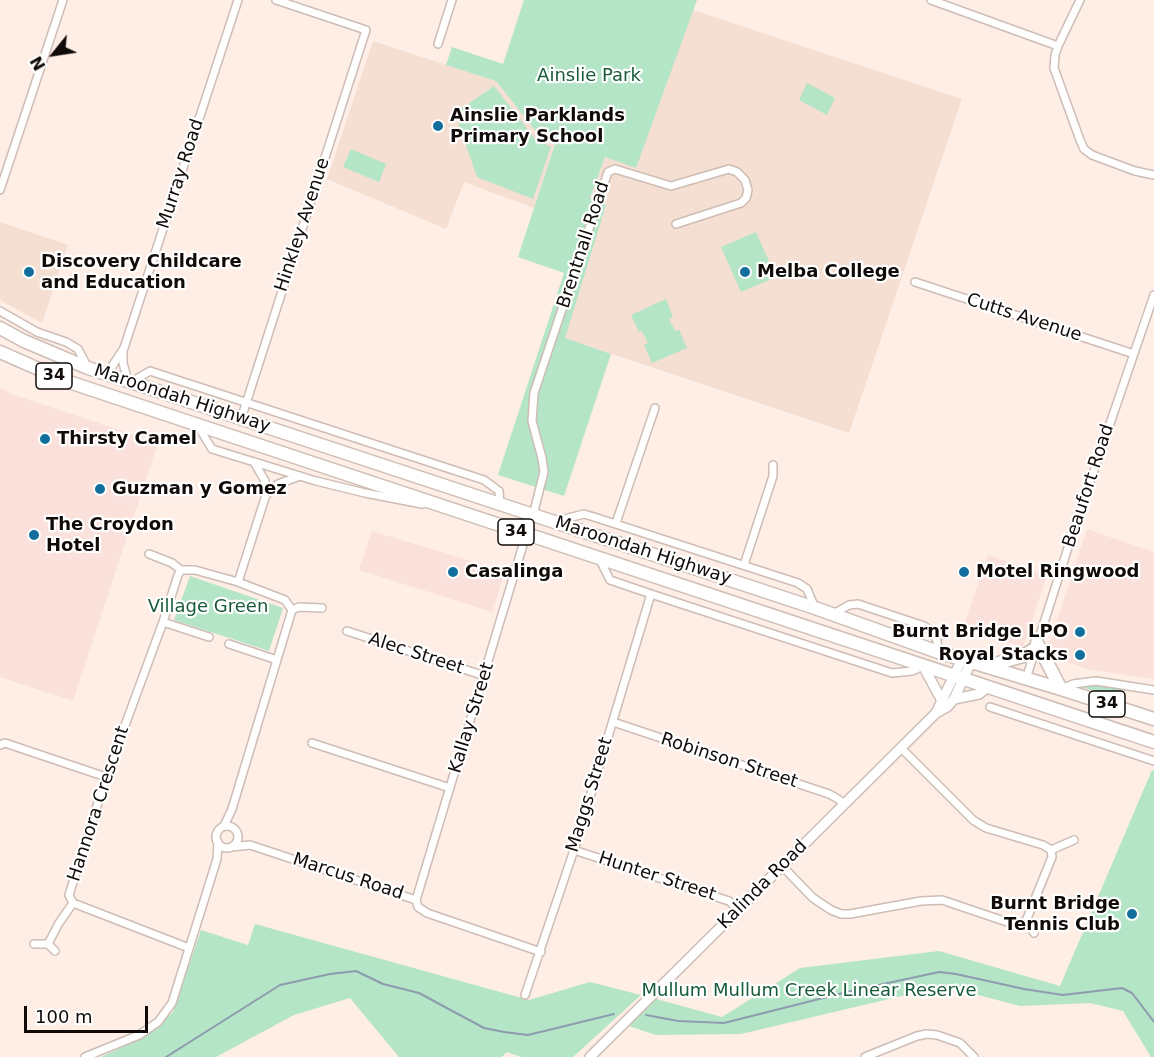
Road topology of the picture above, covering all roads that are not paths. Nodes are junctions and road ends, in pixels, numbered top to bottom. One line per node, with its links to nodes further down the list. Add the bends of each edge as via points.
1 (63, 0): 10 (street)
2 (238, 0): 16 (street, Murray Road)
3 (276, 0): 23 (street, Hinkley Avenue, via 366,30)
4 (452, 0): 7 (street)
5 (932, 0): 8 (street)
6 (1080, 0): 8 (street)
7 (438, 44)
8 (1058, 46): 9 (street, via 1054,68 1084,149)
9 (1154, 175)
10 (0, 190)
11 (676, 224): 33 (street, Brentnall Road, via 741,203 748,190 745,180 729,169 671,186 615,169 608,172 534,393 532,421 544,472)
12 (915, 282): 18 (street, Cutts Avenue)
13 (1154, 295): 18 (street, Beaufort Road)
14 (0, 311): 19 (street, via 78,349)
15 (0, 328): 19 (highway, Maroondah Highway / 34)
16 (123, 348): 20 (street, Murray Road); 21 (street, Murray Road, via 123,363)
17 (0, 352): 22 (highway, Maroondah Highway / 34)
18 (1134, 354): 51 (street, Beaufort Road)
19 (88, 368): 20 (highway, Maroondah Highway / 34)
20 (109, 375): 21 (highway, Maroondah Highway / 34); 22 (highway)
21 (130, 381): 23 (street, via 150,371); 25 (highway, Maroondah Highway / 34)
22 (109, 395): 26 (highway, Maroondah Highway / 34)
23 (245, 402): 25 (street, Hinkley Avenue); 31 (street, via 484,480 499,491)
24 (656, 408): 35 (street)
25 (241, 419): 31 (highway, Maroondah Highway / 34)
26 (197, 425): 27 (street, via 212,449); 32 (highway, Maroondah Highway / 34)
27 (254, 462): 29 (street); 30 (street, via 265,481)
28 (773, 465): 39 (street, via 773,476)
29 (300, 476): 30 (street, via 278,484); 32 (street, via 395,500)
30 (266, 495): 41 (street)
31 (500, 504): 33 (highway, Maroondah Highway / 34)
32 (442, 507): 36 (highway, Maroondah Highway / 34)
33 (533, 515): 34 (highway, Maroondah Highway / 34); 36 (highway)
34 (554, 522): 35 (street, via 584,514); 44 (highway, Maroondah Highway / 34)
35 (616, 524): 39 (street)
36 (526, 535): 38 (highway, Maroondah Highway / 34); 57 (street, Kallay Street)
37 (149, 554): 40 (street)
38 (599, 557): 42 (street, via 609,580); 55 (highway, Maroondah Highway / 34)
39 (744, 565): 44 (street, via 798,583 807,589)
40 (181, 570): 41 (street); 47 (street, Hannora Crescent)
41 (238, 582): 45 (street, via 285,600)
42 (651, 594): 55 (street, via 892,673); 70 (street, Maggs Street)
43 (322, 608): 45 (street)
44 (815, 608): 46 (highway, Maroondah Highway / 34)
45 (292, 610): 53 (street)
46 (833, 614): 52 (highway, Maroondah Highway / 34); 52 (street, via 858,604 924,626 932,631)
47 (163, 622): 49 (street); 77 (street, Hannora Crescent)
48 (347, 632): 57 (street, Alec Street)
49 (209, 637)
50 (229, 644): 53 (street)
51 (1036, 645): 56 (highway, via 1023,656); 59 (street, Beaufort Road); 61 (highway)
52 (938, 652): 54 (highway, Maroondah Highway / 34)
53 (277, 660): 80 (street)
54 (966, 660): 56 (highway, Maroondah Highway / 34); 58 (street, Kalinda Road)
55 (923, 666): 58 (highway, Maroondah Highway / 34); 64 (street)
56 (988, 666): 59 (highway, Maroondah Highway / 34)
57 (485, 676): 78 (street, Kallay Street)
58 (958, 677): 60 (highway, Maroondah Highway / 34); 64 (street, Kalinda Road); 65 (street, Kalinda Road)
59 (1026, 679): 61 (highway, Maroondah Highway / 34); 63 (highway)
60 (988, 687): 63 (highway, Maroondah Highway / 34); 65 (street, via 979,694)
61 (1061, 689): 62 (street, via 1096,681); 69 (highway, Maroondah Highway / 34)
62 (1154, 690)
63 (1020, 698): 68 (highway, Maroondah Highway / 34)
64 (941, 699): 67 (street, Kalinda Road)
65 (954, 699): 67 (street, Kalinda Road)
66 (990, 707): 71 (street)
67 (936, 713): 75 (street, Kalinda Road)
68 (1079, 717): 71 (street); 72 (highway, Maroondah Highway / 34)
69 (1154, 719)
70 (613, 722): 79 (street, Robinson Street, via 829,794); 87 (street, Maggs Street)
71 (1072, 733): 76 (street)
72 (1154, 742)
73 (312, 743): 78 (street)
74 (0, 745): 77 (street, via 5,743)
75 (901, 748): 79 (street, Kalinda Road); 88 (street, via 973,820)
76 (1154, 761)
77 (106, 777): 92 (street, Hannora Crescent, via 69,896)
78 (450, 788): 91 (street, Kallay Street)
79 (844, 804): 90 (street, Kalinda Road)
80 (232, 809): 81 (street); 82 (street)
81 (224, 826): 82 (street); 84 (street, via 218,831)
82 (237, 831): 85 (street, Marcus Road); 86 (street, via 238,839)
83 (1074, 840): 88 (street)
84 (218, 842): 86 (street); 89 (street)
85 (250, 845): 86 (street, Marcus Road); 91 (street, Marcus Road)
86 (230, 847): 89 (street)
87 (574, 850): 93 (street, Hunter Street, via 729,901); 100 (street, Maggs Street)
88 (1051, 850): 94 (street, via 1052,857)
89 (217, 859): 98 (street)
90 (782, 866): 93 (street, Kalinda Road); 94 (street, via 813,898 841,914 942,900 1016,925)
91 (416, 900): 100 (street, Marcus Road, via 427,913)
92 (73, 903): 97 (street); 98 (street, Hannora Crescent)
93 (738, 909): 103 (street, Kalinda Road)
94 (1026, 921): 95 (street)
95 (1034, 933)
96 (34, 944): 97 (street)
97 (48, 944): 99 (street)
98 (189, 948): 102 (street, via 172,1003 158,1022 140,1035)
99 (55, 951)
100 (541, 952): 101 (street, Maggs Street)
101 (525, 995)
102 (85, 1057)
103 (590, 1057)
104 (865, 1057): 105 (street, via 927,1034 960,1043)
105 (974, 1057)

